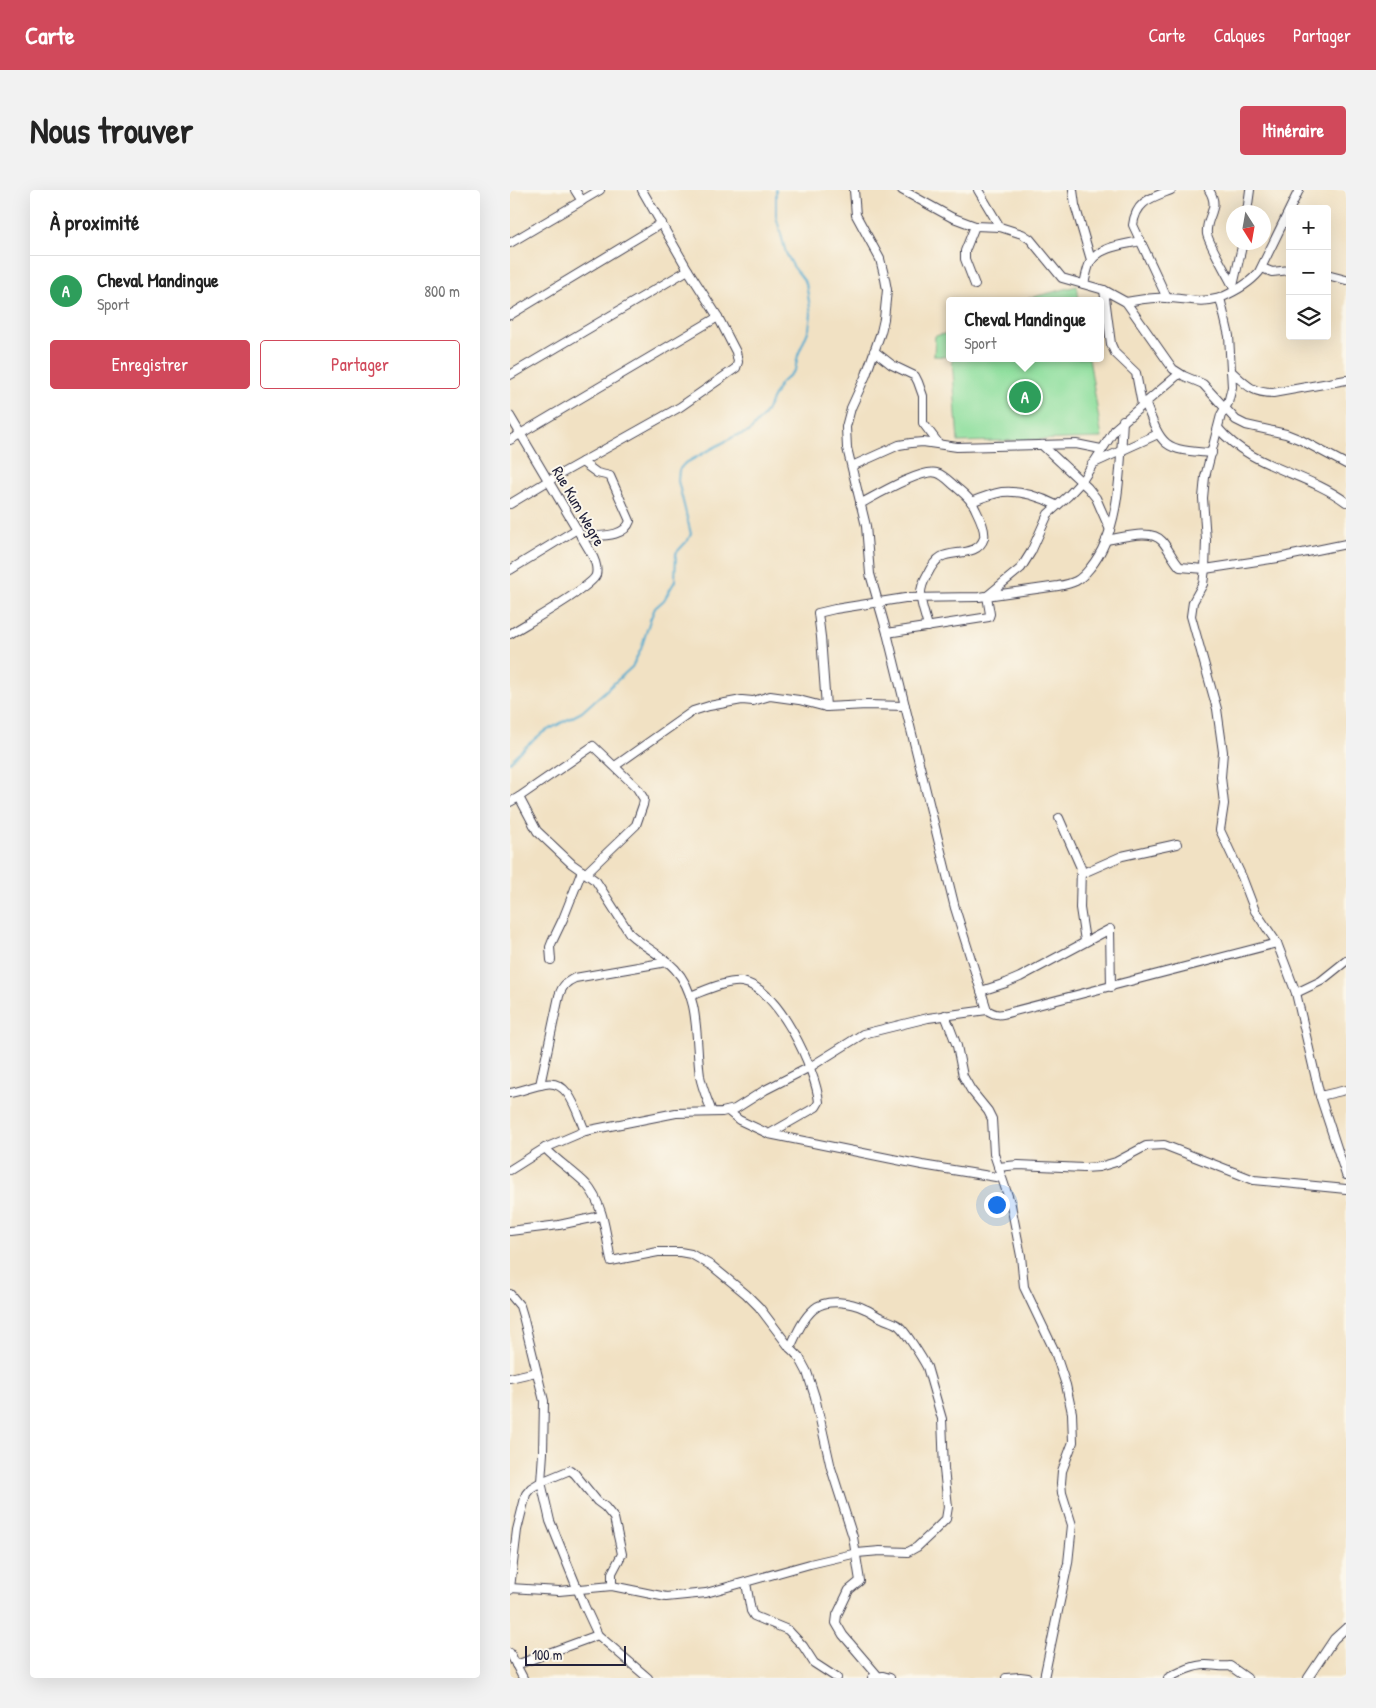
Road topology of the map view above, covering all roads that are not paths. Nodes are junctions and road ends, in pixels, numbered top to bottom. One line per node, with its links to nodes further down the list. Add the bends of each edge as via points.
1 (575, 190): 12 (street)
2 (600, 190): 12 (street)
3 (642, 190): 14 (street)
4 (854, 190): 35 (street, via 856,215 880,259 886,280 884,319)
5 (902, 190): 15 (street, via 951,217)
6 (978, 190): 16 (street)
7 (1073, 190): 20 (street)
8 (1171, 190): 17 (street, via 1151,197 1137,210 1132,225)
9 (1209, 190): 29 (street, via 1214,204 1207,236)
10 (1250, 190): 13 (street)
11 (1299, 190): 21 (street)
12 (582, 200): 18 (street)
13 (1249, 205)
14 (662, 223): 22 (street); 33 (street)
15 (975, 226): 16 (street); 27 (street, via 965,251)
16 (1000, 227): 26 (street, via 1030,239 1062,278)
17 (1140, 241): 20 (street, via 1109,248); 30 (street)
18 (510, 243)
19 (1241, 250): 29 (street)
20 (1091, 260): 26 (street)
21 (1262, 268): 23 (street, via 1272,272); 29 (street, via 1254,278)
22 (688, 270): 34 (street); 38 (street)
23 (1286, 270)
24 (1331, 276): 25 (street)
25 (1346, 280)
26 (1084, 284): 28 (street)
27 (975, 285)
28 (1104, 290): 32 (street); 40 (street, via 1111,344 1115,353 1136,373)
29 (1232, 290): 31 (street)
30 (1167, 298): 31 (street, via 1198,302); 32 (street)
31 (1220, 298): 36 (street, via 1229,336)
32 (1126, 302): 37 (street)
33 (510, 314)
34 (718, 317): 45 (street); 53 (street, via 736,352 736,368 680,407)
35 (874, 351): 48 (street, via 914,376 923,396 923,423); 56 (street, via 846,427 846,448)
36 (1230, 371): 39 (street, via 1250,388 1262,393); 41 (street, via 1231,393)
37 (1179, 374): 40 (street); 41 (street, via 1203,384)
38 (510, 375)
39 (1346, 380)
40 (1144, 403): 43 (street); 46 (street)
41 (1225, 409): 44 (street); 55 (street, via 1246,425 1286,434)
42 (510, 416): 45 (street, Rue Kum Wegre)
43 (1123, 420): 50 (street); 51 (street)
44 (1218, 428): 52 (street); 60 (street, via 1252,456 1328,489)
45 (521, 434): 47 (street); 57 (street, Rue Kum Wegre)
46 (1158, 434): 51 (street); 52 (street, via 1177,449)
47 (510, 440)
48 (939, 444): 49 (street, via 957,447); 56 (street, via 899,445)
49 (1042, 445): 50 (street, via 1076,444); 58 (street)
50 (1101, 449): 54 (street)
51 (1121, 451): 54 (street); 65 (street, via 1116,507)
52 (1212, 453): 69 (street, via 1204,485)
53 (582, 462): 57 (street); 66 (street, via 594,471 610,476 630,521 622,531 614,534)
54 (1092, 464): 58 (street)
55 (1346, 464)
56 (852, 466): 62 (street)
57 (548, 480): 61 (street); 64 (street, Rue Kum Wegre)
58 (1082, 481): 63 (street); 65 (street, via 1096,498)
59 (971, 502): 62 (street, via 935,472 902,483); 63 (street, via 1008,492 1032,495); 72 (street, via 983,529 983,541 968,551 942,557 935,562 924,579)
60 (1346, 502)
61 (510, 504)
62 (860, 504): 73 (street, via 867,535 870,574)
63 (1056, 505): 71 (street, via 1020,568)
64 (577, 529): 66 (street, Rue Kum Wegre); 70 (street)
65 (1110, 530): 67 (street)
66 (581, 537): 76 (street, Rue Kum Wegre, via 595,562 594,578)
67 (1106, 540): 69 (street, via 1154,535 1161,539 1180,567); 71 (street, via 1094,563 1077,580 1058,586)
68 (1346, 544): 69 (street)
69 (1205, 569): 87 (street, via 1191,616 1216,709 1222,752 1224,804 1220,830 1256,910)
70 (510, 570)
71 (987, 596): 72 (street); 74 (street, via 990,614 987,618)
72 (921, 597): 73 (street); 74 (street)
73 (879, 603): 75 (street); 78 (street, via 818,613)
74 (928, 626): 75 (street)
75 (887, 633): 77 (street)
76 (510, 634)
77 (905, 706): 78 (street); 92 (street, via 955,908)
78 (826, 707): 79 (street, via 770,696 701,708 678,720)
79 (615, 766): 80 (street, via 593,746); 84 (street, via 642,795 643,805 636,826)
80 (520, 797): 81 (street); 84 (street, via 538,832)
81 (510, 802)
82 (1059, 818): 85 (street)
83 (1177, 844): 85 (street, via 1122,856)
84 (584, 872): 88 (street, via 550,947); 90 (street, via 596,881 630,934)
85 (1081, 874): 86 (street, via 1080,908)
86 (1085, 941): 91 (street, via 1110,929); 92 (street, via 1006,984)
87 (1277, 943): 91 (street); 93 (street)
88 (551, 960)
89 (1346, 961): 93 (street, via 1322,981)
90 (668, 962): 94 (street); 98 (street, via 568,981 559,996)
91 (1111, 987): 95 (street, via 999,1015)
92 (980, 991): 95 (street)
93 (1296, 993): 101 (street)
94 (690, 996): 97 (street, via 735,982 750,984 772,1002 791,1028); 103 (street, via 701,1079)
95 (987, 1010): 96 (street)
96 (945, 1015): 97 (street, via 863,1034); 107 (street, via 957,1046 963,1076 992,1119)
97 (810, 1067): 102 (street); 105 (street, via 819,1096 818,1105)
98 (540, 1085): 100 (street); 104 (street, via 552,1083 565,1089)
99 (1346, 1090): 101 (street)
100 (510, 1093)
101 (1320, 1096): 109 (street)
102 (728, 1111): 103 (street); 105 (street)
103 (712, 1112): 104 (street, via 676,1113)
104 (585, 1132): 106 (street)
105 (769, 1134): 110 (street)
106 (545, 1148): 108 (street); 112 (street, via 585,1184)
107 (998, 1167): 110 (street); 111 (street, via 1099,1167 1146,1146 1164,1145 1254,1180)
108 (510, 1170)
109 (1346, 1175)
110 (1002, 1178): 136 (street, via 1011,1205 1024,1287 1055,1352 1070,1398 1074,1427 1073,1442 1062,1471 1062,1493 1072,1525 1068,1563)
111 (1346, 1189)
112 (601, 1216): 113 (street); 115 (street, via 611,1262 658,1252 691,1254 712,1266 746,1294)
113 (510, 1231)
114 (510, 1294): 116 (street, via 520,1306)
115 (790, 1348): 119 (street, via 807,1372); 119 (street, via 814,1308 831,1302 850,1304 898,1326 927,1367 942,1419 948,1514 933,1532 908,1552)
116 (536, 1372): 117 (street); 118 (street, via 544,1402)
117 (510, 1378)
118 (541, 1482): 121 (street, via 572,1471 614,1518 622,1554 612,1573); 122 (street, via 526,1494 517,1530); 123 (street, via 550,1521)
119 (857, 1553): 120 (street); 129 (street, via 860,1580 849,1590 836,1623)
120 (746, 1583): 121 (street, via 701,1594 666,1597); 132 (street, via 754,1616 788,1630 814,1663)
121 (612, 1586): 123 (street)
122 (510, 1589): 123 (street)
123 (577, 1590): 125 (street)
124 (1346, 1628): 140 (street, via 1334,1639)
125 (598, 1635): 127 (street); 131 (street)
126 (510, 1653): 127 (street)
127 (516, 1665): 130 (street)
128 (1186, 1669): 137 (street); 138 (street); 139 (street, via 1207,1665 1230,1666)
129 (875, 1677): 133 (street)
130 (523, 1678)
131 (648, 1678)
132 (837, 1678)
133 (890, 1678)
134 (1006, 1678): 135 (street)
135 (1028, 1678)
136 (1044, 1678)
137 (1168, 1678)
138 (1186, 1678)
139 (1247, 1678)
140 (1308, 1678)

